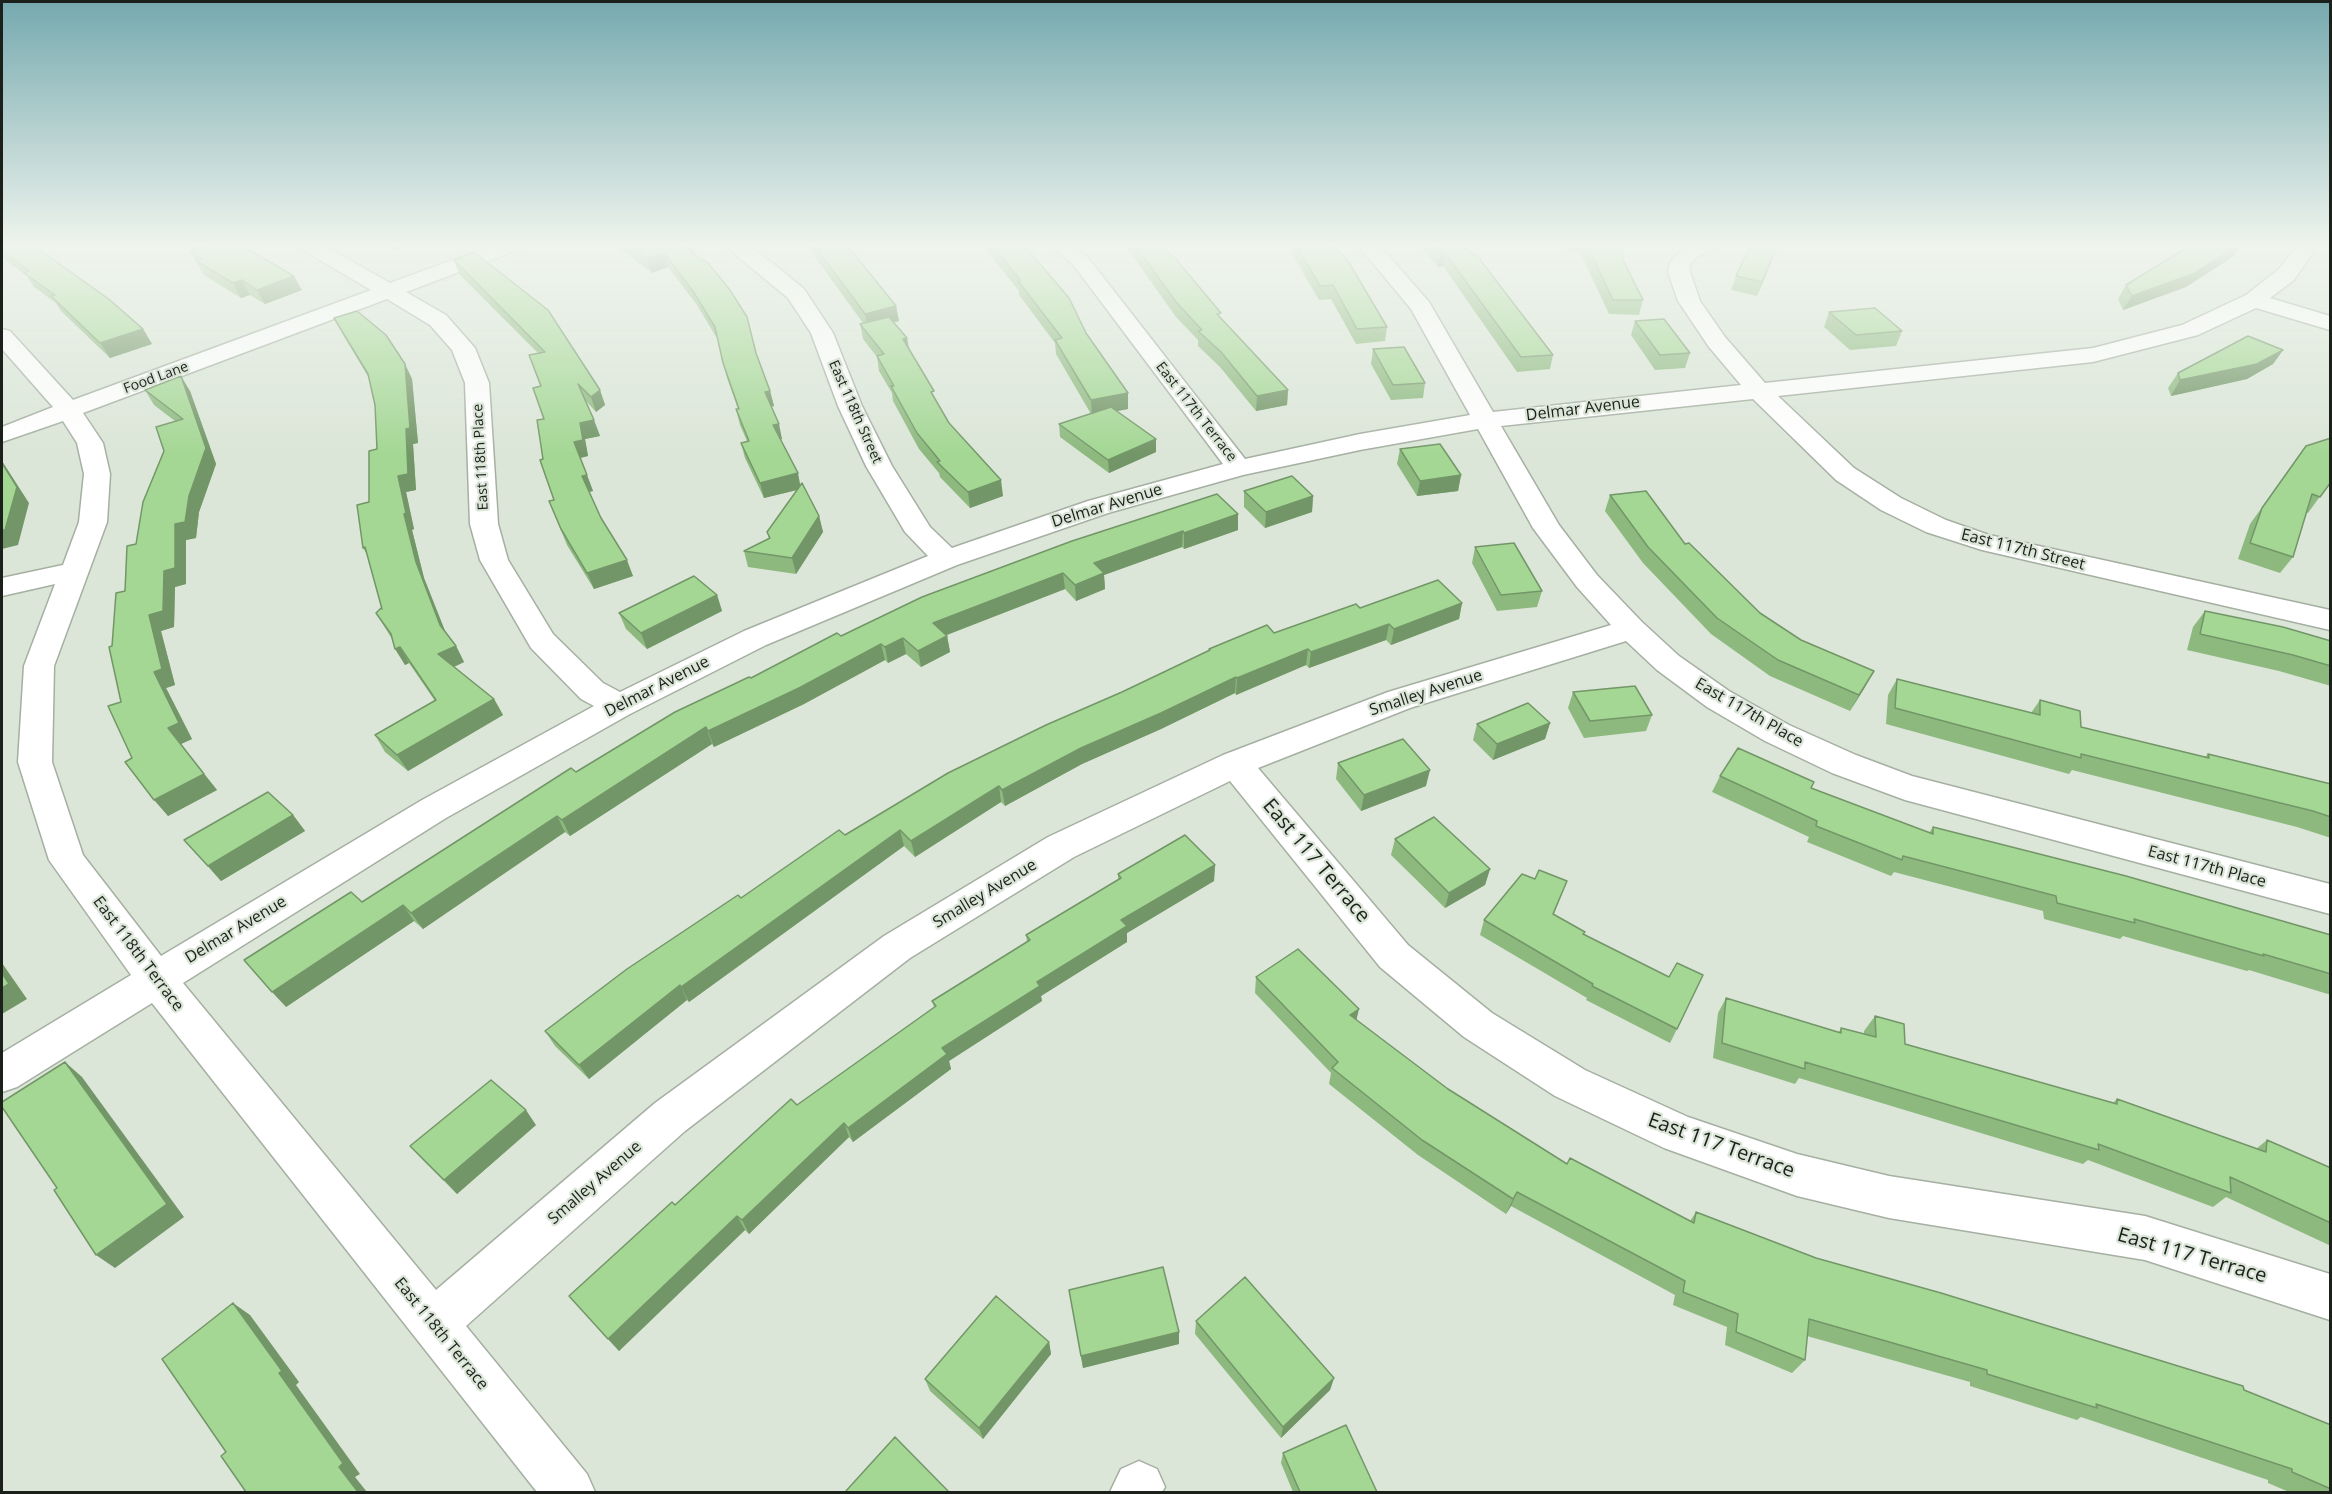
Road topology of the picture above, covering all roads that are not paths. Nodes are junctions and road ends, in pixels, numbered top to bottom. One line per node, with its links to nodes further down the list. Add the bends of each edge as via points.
1 (326, 315): 12 (street, Food Lane)
2 (429, 315): 21 (street, East 118th Place, via 463,348 477,382 484,524 494,560 542,641 592,691)
3 (810, 315): 16 (street, East 118th Street, via 822,333 850,406 879,466 919,532)
4 (1122, 315): 15 (street, East 117th Terrace)
5 (1426, 315): 13 (street, East 117th Place)
6 (1698, 315): 11 (street, East 117th Street)
7 (2223, 315): 11 (street, Delmar Avenue, via 2190,330 2093,355)
8 (2303, 315): 9 (street)
9 (2331, 323)
10 (2, 336): 12 (street, East 118th Terrace)
11 (1759, 391): 13 (street, Delmar Avenue); 19 (street, East 117th Street, via 1845,474 1891,504 1936,526 1982,543)
12 (69, 410): 14 (street, Food Lane); 17 (street, East 118th Terrace, via 90,443 97,474 93,522)
13 (1487, 420): 15 (street, Delmar Avenue); 20 (street, East 117th Place, via 1547,528 1587,581)
14 (2, 435)
15 (1239, 468): 16 (street, Delmar Avenue, via 1098,507)
16 (946, 559): 21 (street, Delmar Avenue, via 755,638)
17 (75, 571): 18 (street); 24 (street, East 118th Terrace, via 39,666 35,762 67,860)
18 (2, 586)
19 (2331, 620)
20 (1631, 629): 22 (street, Smalley Avenue, via 1400,700); 23 (street, East 117th Place, via 1668,663 1719,699 1844,764 1905,787)
21 (619, 706): 24 (street, Delmar Avenue, via 434,809)
22 (1235, 764): 26 (street, East 117 Terrace, via 1394,956 1478,1025 1570,1083 1679,1134 1797,1175 1889,1197 2145,1238); 27 (street, Smalley Avenue, via 1061,847 897,947 670,1117)
23 (2331, 899)
24 (156, 979): 25 (street, Delmar Avenue); 27 (street, East 118th Terrace)
25 (2, 1074)
26 (2331, 1297)
27 (433, 1324): 28 (street, East 118th Terrace)
28 (569, 1492)

